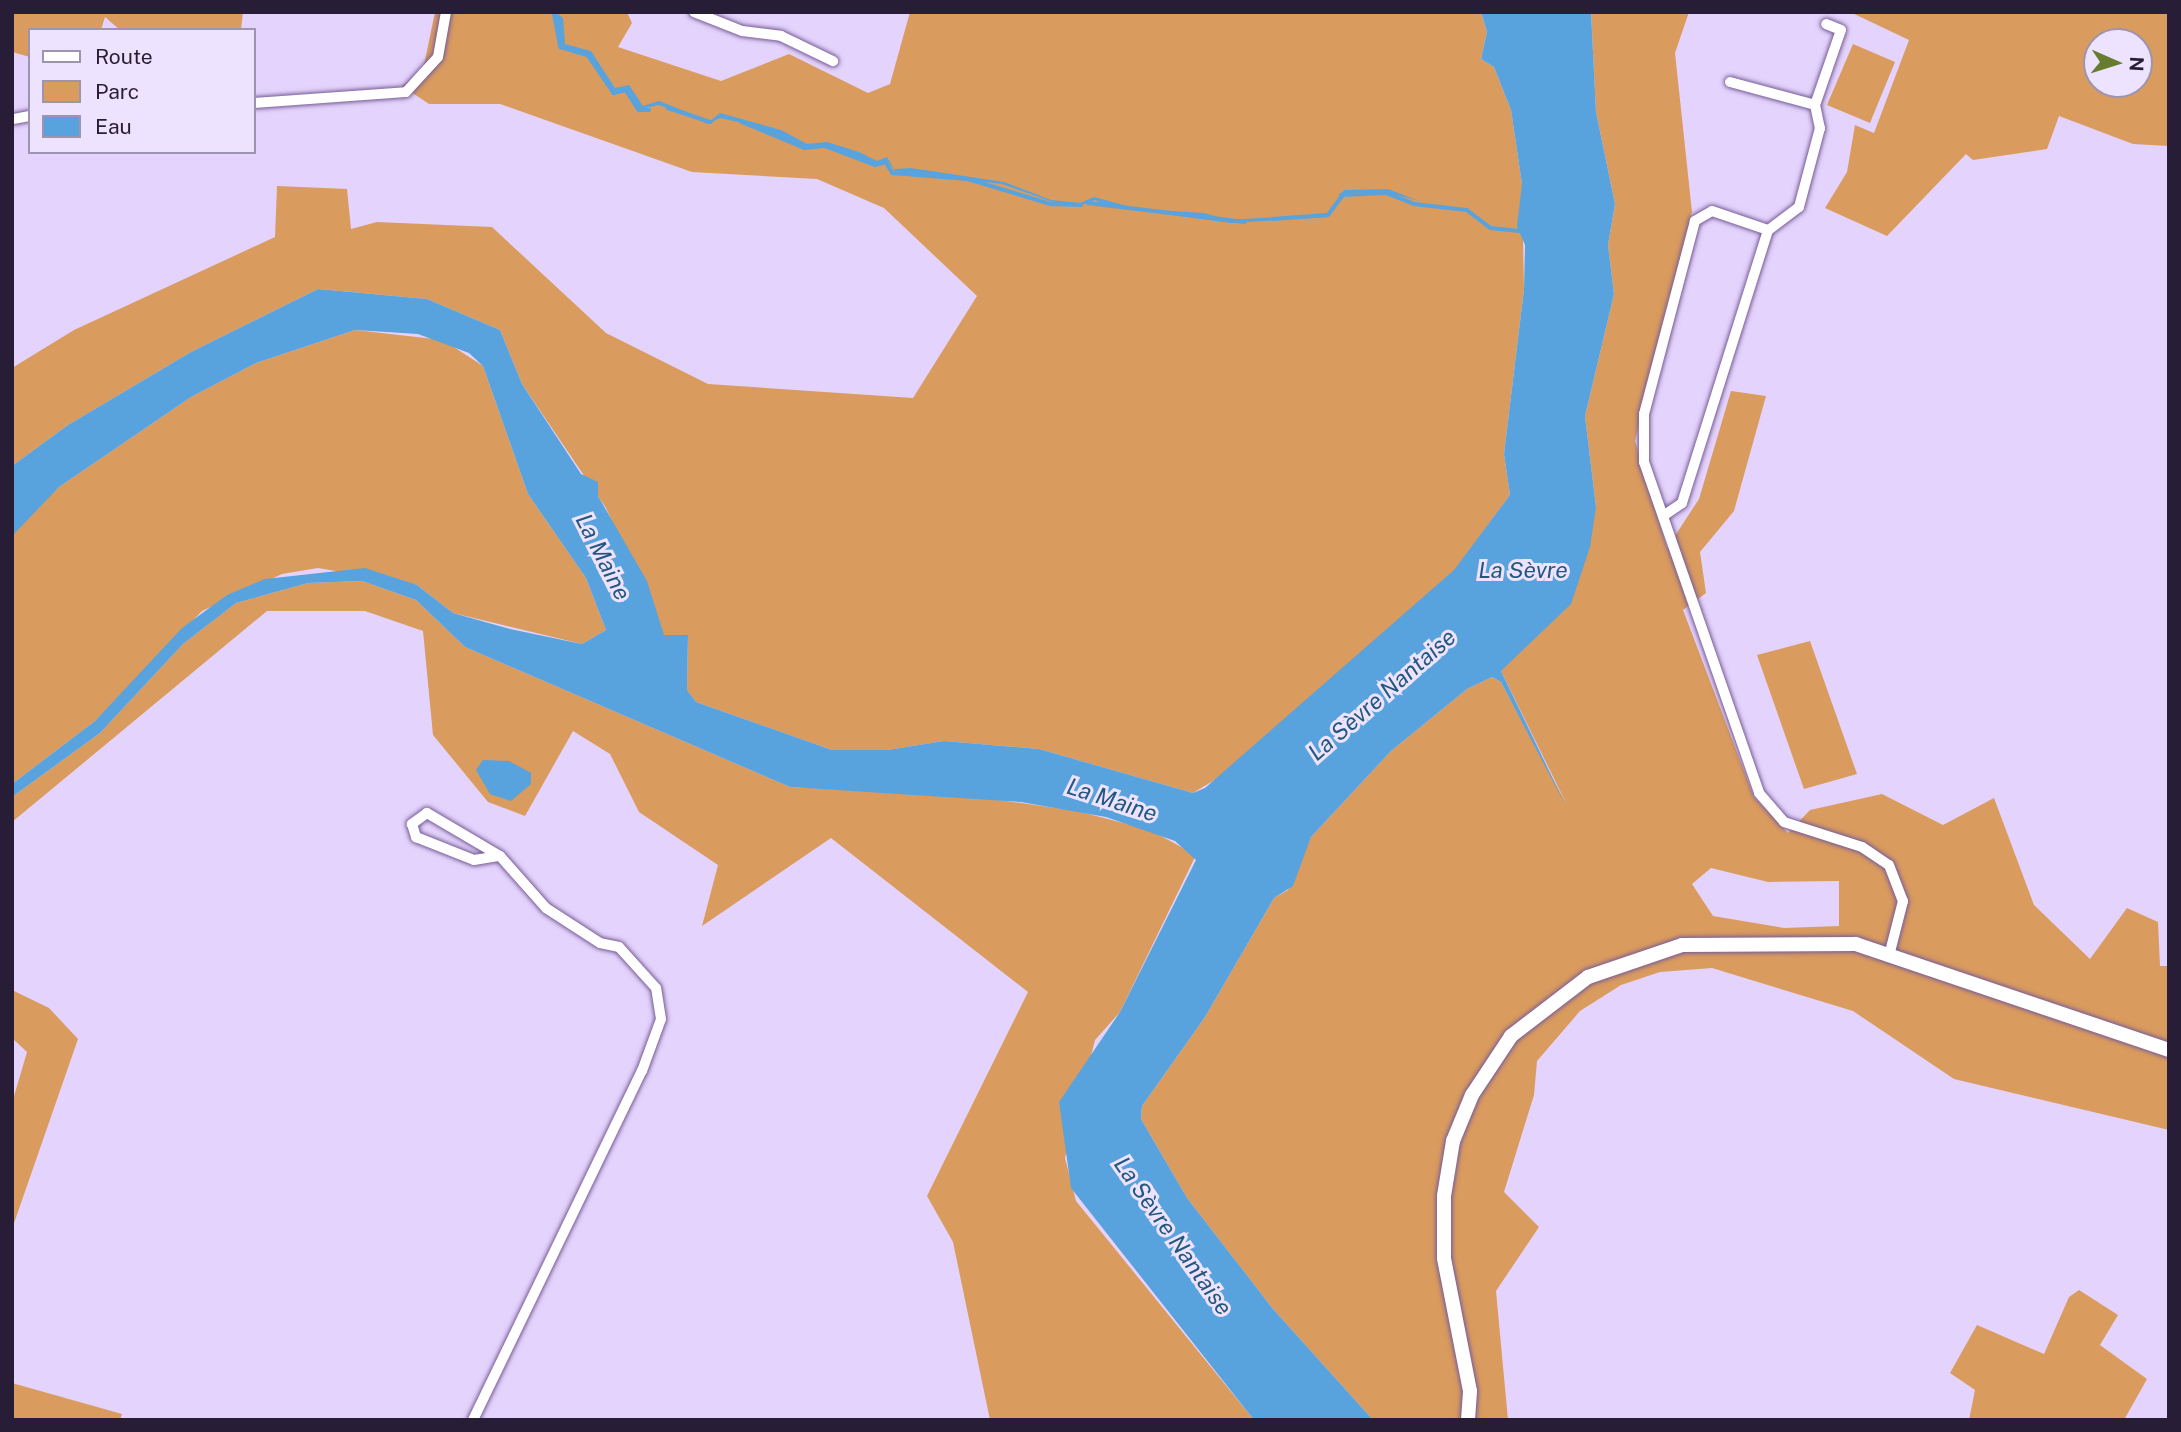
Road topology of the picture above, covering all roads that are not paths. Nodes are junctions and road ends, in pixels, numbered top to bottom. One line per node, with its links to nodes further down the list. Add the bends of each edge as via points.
1 (446, 12): 6 (street, via 438,57 406,92)
2 (694, 12): 4 (street, via 742,31 781,36)
3 (1826, 24): 7 (street, via 1841,30)
4 (833, 61)
5 (1730, 82): 7 (street)
6 (256, 103)
7 (1815, 105): 10 (street, via 1820,128 1799,207)
8 (28, 116): 9 (street)
9 (14, 119)
10 (1768, 230): 11 (street, via 1682,503); 11 (street, via 1712,211 1695,221 1640,438)
11 (1663, 516): 13 (street, via 1759,793 1784,822 1862,847 1889,865 1903,901)
12 (500, 856): 12 (street, via 427,814 412,824 416,837 474,860); 15 (street, via 546,908 600,943 619,947 642,968 656,988 661,1019)
13 (1890, 952): 14 (main road); 16 (main road, via 1817,941 1661,950 1566,990 1511,1036 1472,1095 1453,1141 1444,1196 1444,1258 1470,1391)
14 (2169, 1050)
15 (473, 1420)
16 (1468, 1420)

